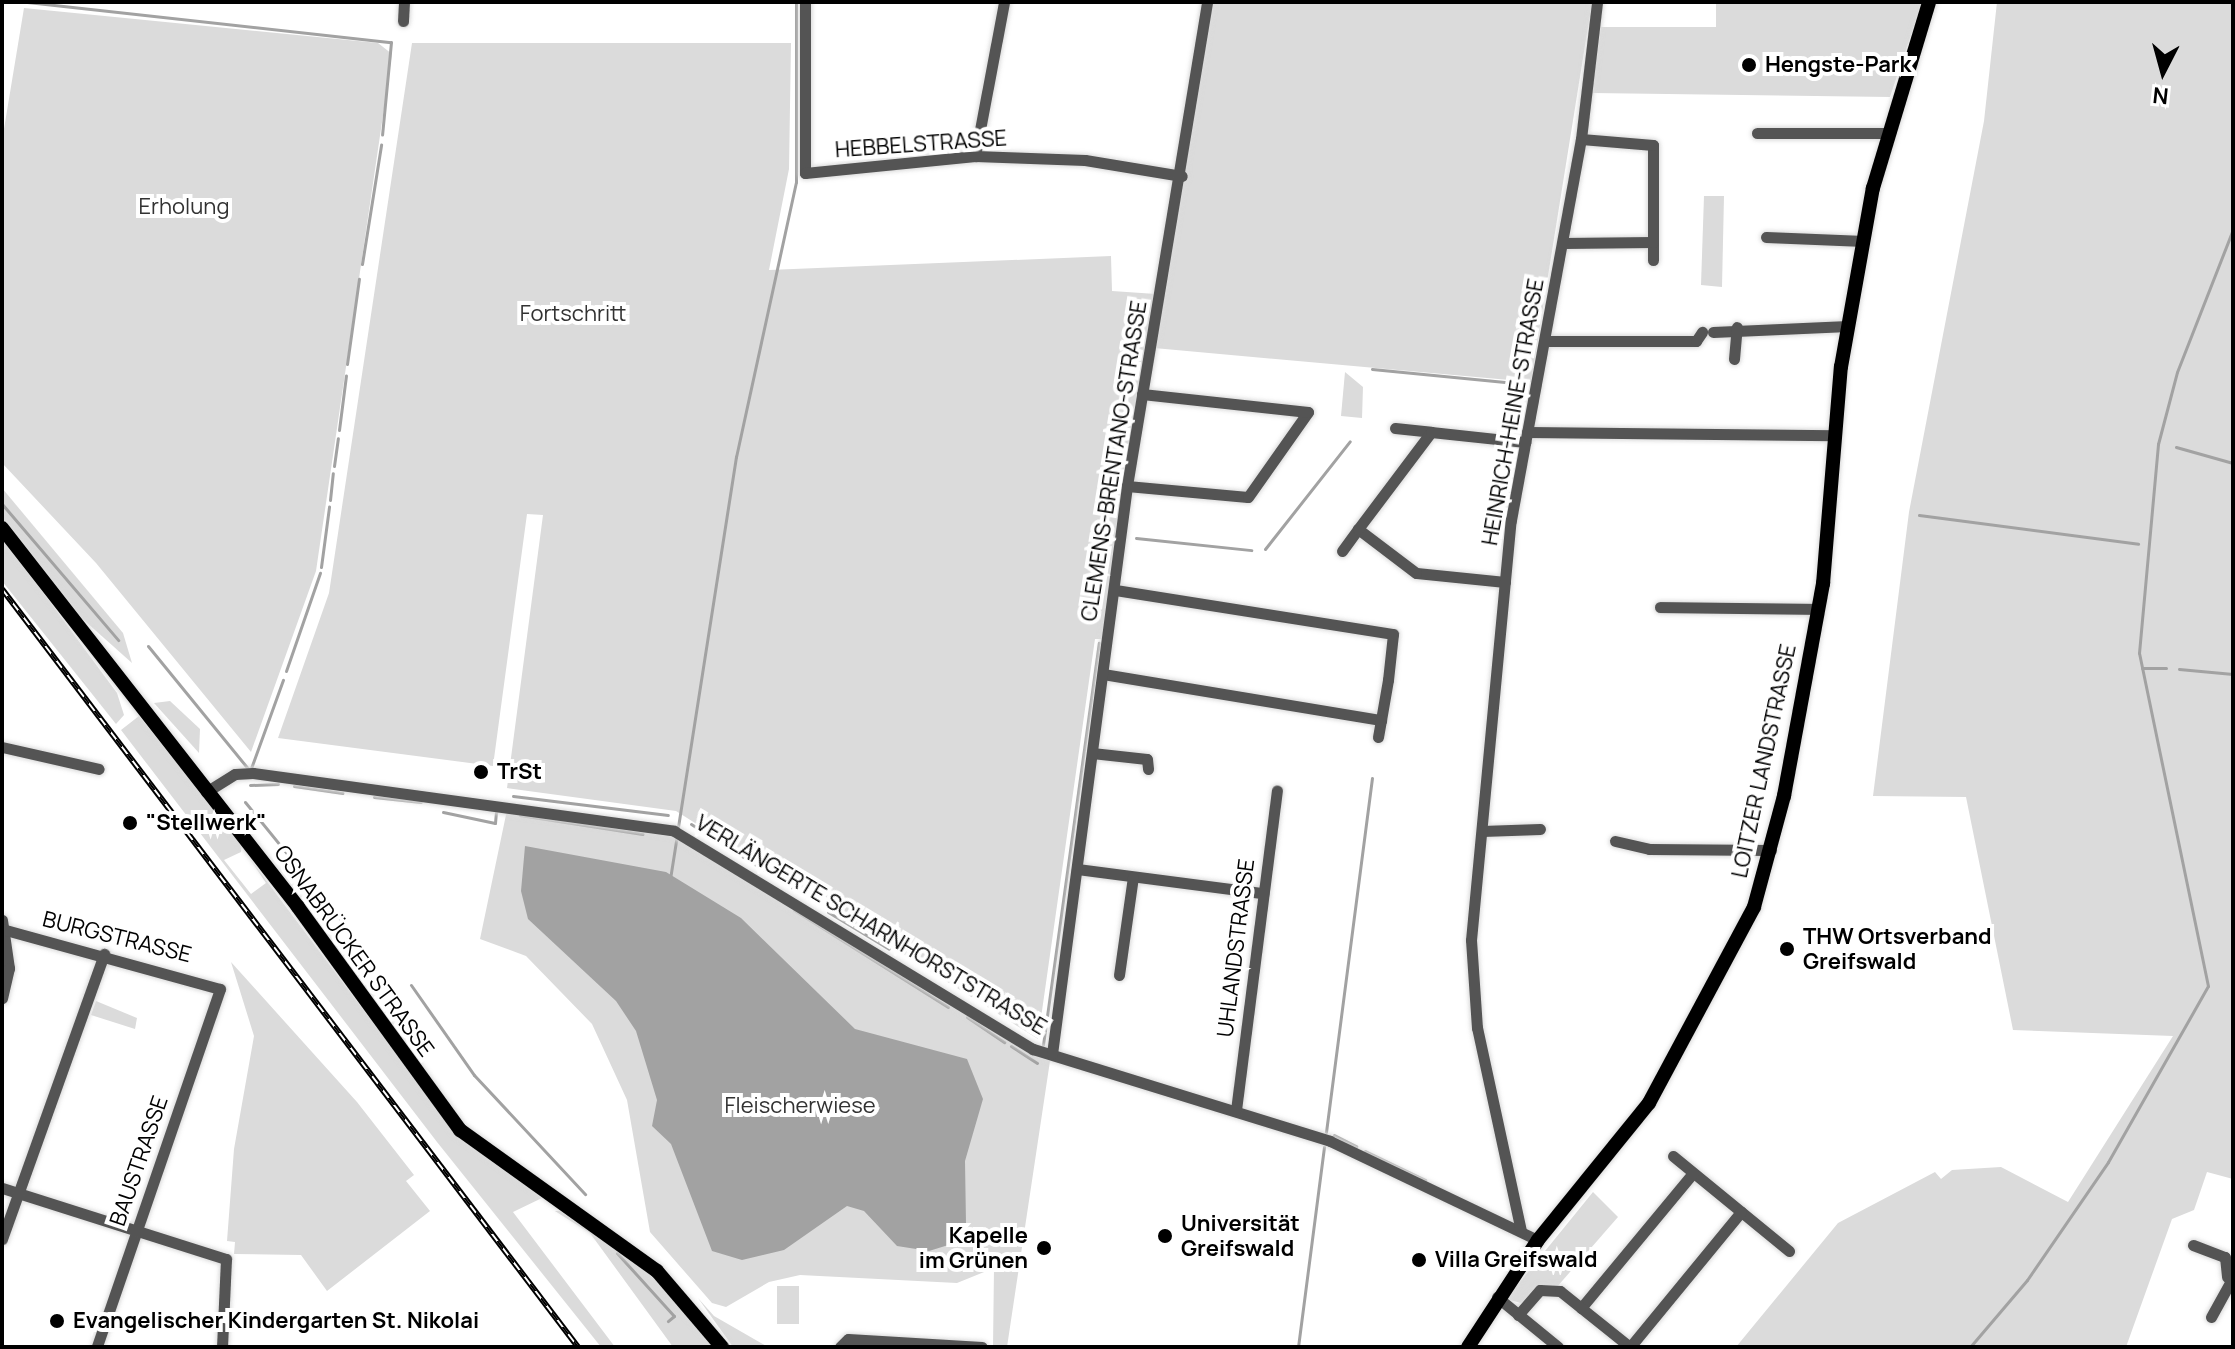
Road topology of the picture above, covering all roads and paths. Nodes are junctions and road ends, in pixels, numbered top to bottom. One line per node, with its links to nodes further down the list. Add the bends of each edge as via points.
1 (404, 2): 7 (street)
2 (805, 2): 11 (street, HEBBELSTRASSE, via 805,173)
3 (1004, 2): 11 (street)
4 (1207, 2): 12 (street, CLEMENS-BRENTANO-STRASSE)
5 (1597, 2): 10 (street, HEINRICH-HEINE-STRASSE)
6 (1929, 2): 9 (main road, LOITZER LANDSTRASSE)
7 (403, 21)
8 (1757, 133): 9 (street)
9 (1887, 133): 14 (main road, LOITZER LANDSTRASSE)
10 (1581, 139): 15 (street, via 1653,145); 16 (street, HEINRICH-HEINE-STRASSE)
11 (975, 156): 12 (street, HEBBELSTRASSE, via 1085,160)
12 (1182, 176): 22 (street, CLEMENS-BRENTANO-STRASSE)
13 (1766, 237): 14 (street)
14 (1864, 241): 18 (main road, LOITZER LANDSTRASSE)
15 (1653, 242): 16 (street); 17 (street)
16 (1563, 243): 20 (street, HEINRICH-HEINE-STRASSE)
17 (1653, 260)
18 (1848, 326): 19 (street); 25 (main road, LOITZER LANDSTRASSE)
19 (1737, 327): 20 (street, via 1708,332 1696,341); 21 (street)
20 (1546, 341): 26 (street, HEINRICH-HEINE-STRASSE)
21 (1734, 359)
22 (1142, 394): 27 (street, CLEMENS-BRENTANO-STRASSE); 27 (street, via 1308,412 1248,497)
23 (1395, 428): 24 (street)
24 (1431, 432): 26 (street); 29 (street)
25 (1834, 435): 26 (street); 34 (main road, LOITZER LANDSTRASSE)
26 (1526, 437): 31 (street, HEINRICH-HEINE-STRASSE)
27 (1127, 486): 32 (street, CLEMENS-BRENTANO-STRASSE)
28 (2, 528): 43 (main road, OSNABRÜCKER STRASSE)
29 (1358, 529): 30 (street); 31 (street, via 1416,573)
30 (1342, 551)
31 (1505, 582): 45 (street, HEINRICH-HEINE-STRASSE)
32 (1114, 590): 35 (street, CLEMENS-BRENTANO-STRASSE); 36 (street, via 1393,634)
33 (1660, 607): 34 (street)
34 (1818, 609): 47 (main road, LOITZER LANDSTRASSE)
35 (1103, 674): 36 (street); 39 (street, CLEMENS-BRENTANO-STRASSE)
36 (1381, 720): 37 (street)
37 (1378, 737)
38 (2, 747): 40 (street)
39 (1092, 753): 41 (street, via 1147,759); 48 (street, CLEMENS-BRENTANO-STRASSE)
40 (99, 769)
41 (1148, 769)
42 (1277, 791): 50 (street, UHLANDSTRASSE)
43 (206, 792): 56 (street, VERLÄNGERTE SCHARNHORSTSTRASSE, via 235,774 253,773 678,832 990,1024); 76 (main road, OSNABRÜCKER STRASSE, via 460,1130 657,1271)
44 (1540, 829): 45 (street)
45 (1482, 831): 64 (street, HEINRICH-HEINE-STRASSE, via 1470,985)
46 (1615, 841): 47 (street, via 1649,849)
47 (1771, 850): 66 (main road, LOITZER LANDSTRASSE, via 1742,937 1656,1091)
48 (1077, 869): 49 (street); 56 (street, CLEMENS-BRENTANO-STRASSE)
49 (1133, 877): 50 (street); 53 (street)
50 (1263, 893): 57 (street, UHLANDSTRASSE)
51 (3, 926): 52 (street, BURGSTRASSE); 55 (street, via 9,968)
52 (104, 954): 54 (street, BURGSTRASSE); 61 (street)
53 (1119, 975)
54 (220, 989): 63 (street, BAUSTRASSE)
55 (2, 998)
56 (1052, 1054): 57 (street, VERLÄNGERTE SCHARNHORSTSTRASSE)
57 (1236, 1110): 64 (street, VERLÄNGERTE SCHARNHORSTSTRASSE, via 1330,1141)
58 (1673, 1156): 59 (street)
59 (1693, 1173): 62 (street); 71 (street)
60 (2, 1188): 61 (street)
61 (18, 1193): 63 (street); 65 (street)
62 (1741, 1212): 68 (street); 71 (street, via 1630,1347)
63 (135, 1230): 74 (street, BAUSTRASSE); 75 (street, via 226,1259)
64 (1521, 1231): 66 (street, VERLÄNGERTE SCHARNHORSTSTRASSE)
65 (2, 1239)
66 (1538, 1240): 70 (main road, LOITZER LANDSTRASSE)
67 (2193, 1245): 69 (street, via 2225,1257)
68 (1789, 1251)
69 (2230, 1278): 73 (street)
70 (1497, 1297): 72 (street); 79 (main road, LOITZER LANDSTRASSE)
71 (1581, 1308): 72 (street, via 1550,1289)
72 (1518, 1315): 80 (street)
73 (2211, 1317)
74 (97, 1347)
75 (222, 1347)
76 (722, 1347)
77 (840, 1347): 78 (street, via 848,1339)
78 (982, 1347)
79 (1468, 1347)
80 (1558, 1347)

